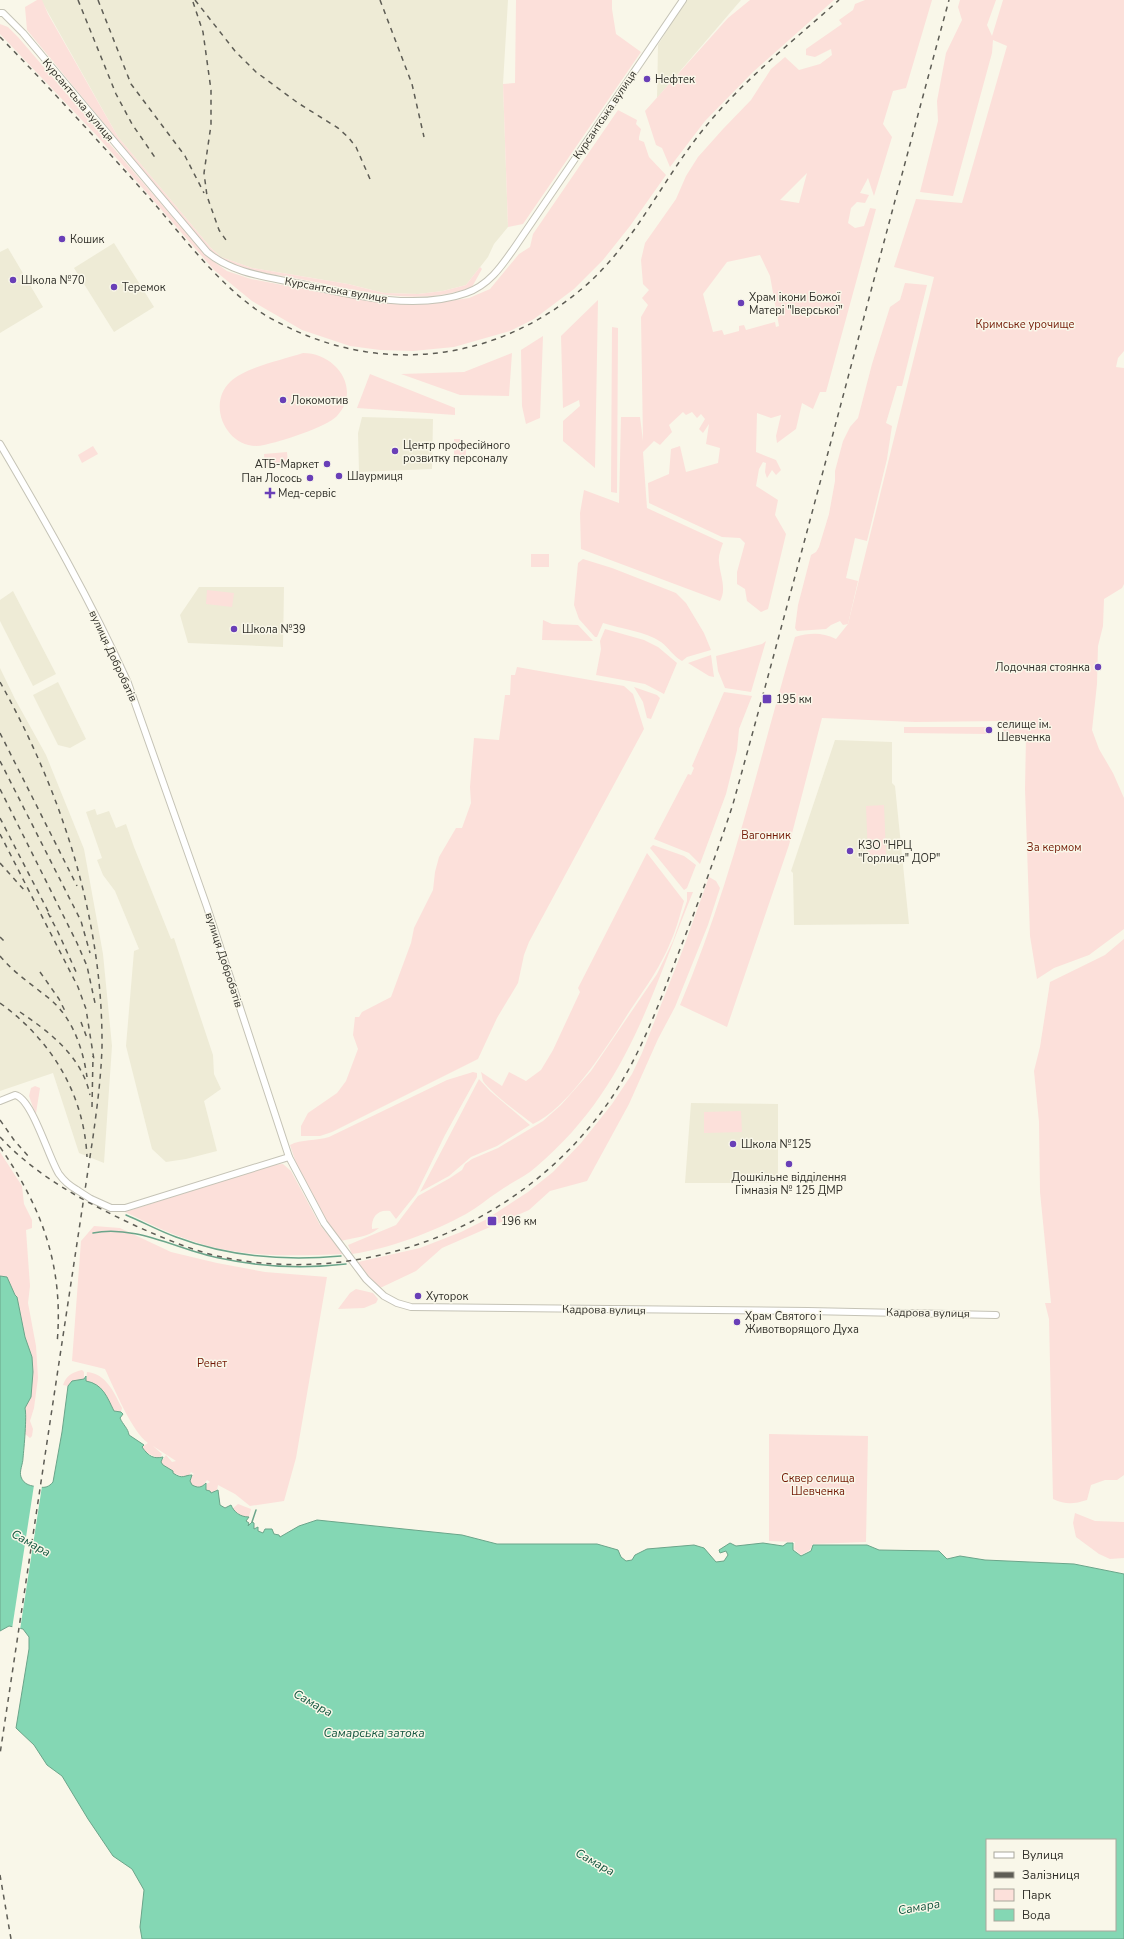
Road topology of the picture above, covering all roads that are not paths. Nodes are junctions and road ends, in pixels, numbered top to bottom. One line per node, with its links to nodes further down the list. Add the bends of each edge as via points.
1 (683, 0): 2 (street, Курсантська вулиця, via 494,275 486,283 466,293 415,301 347,294 239,271 216,260 23,33)
2 (1, 13)
3 (0, 444): 5 (street, вулиця Добробатів, via 52,534 128,684 217,936)
4 (0, 1101): 5 (street, bridge, via 15,1095 25,1101 63,1179 77,1190 111,1208 125,1208)
5 (289, 1157): 6 (street, Кадрова вулиця, via 324,1223 366,1280 397,1304 411,1307)
6 (996, 1314)

